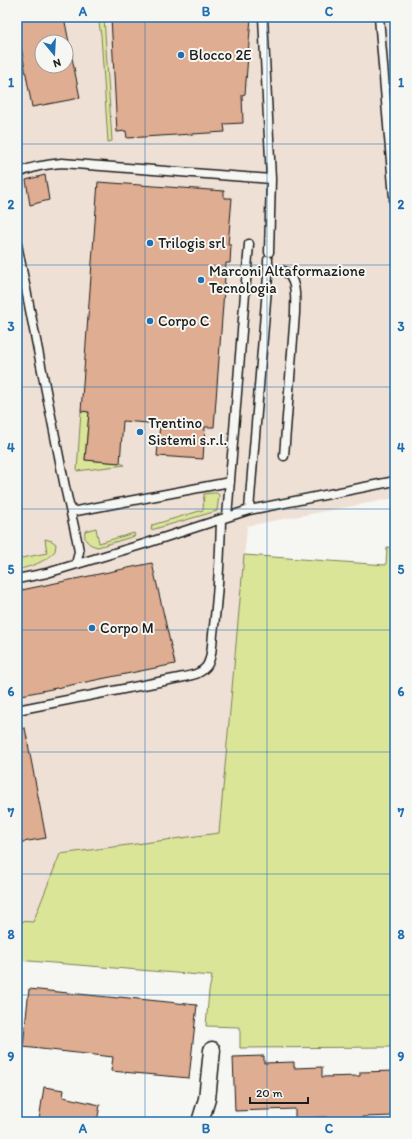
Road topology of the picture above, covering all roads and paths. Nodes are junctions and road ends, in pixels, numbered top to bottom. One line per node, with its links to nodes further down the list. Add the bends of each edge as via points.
1 (263, 17): 4 (lane)
2 (379, 17): 5 (lane)
3 (17, 174): 4 (lane, via 24,170 62,163)
4 (271, 179): 8 (lane)
5 (395, 210)
6 (17, 244): 13 (lane)
7 (249, 244): 11 (lane)
8 (268, 270): 9 (lane, via 284,271 294,284 295,294); 12 (lane)
9 (284, 456)
10 (395, 480): 12 (lane)
11 (230, 482): 13 (lane); 14 (lane)
12 (249, 510): 14 (lane)
13 (71, 512): 15 (lane, via 79,552)
14 (224, 519): 15 (lane); 17 (lane, via 216,613 207,666 198,673 184,677)
15 (76, 564): 16 (lane)
16 (17, 579)
17 (17, 710)
18 (212, 1050): 19 (street, via 207,1099)
19 (200, 1122)

